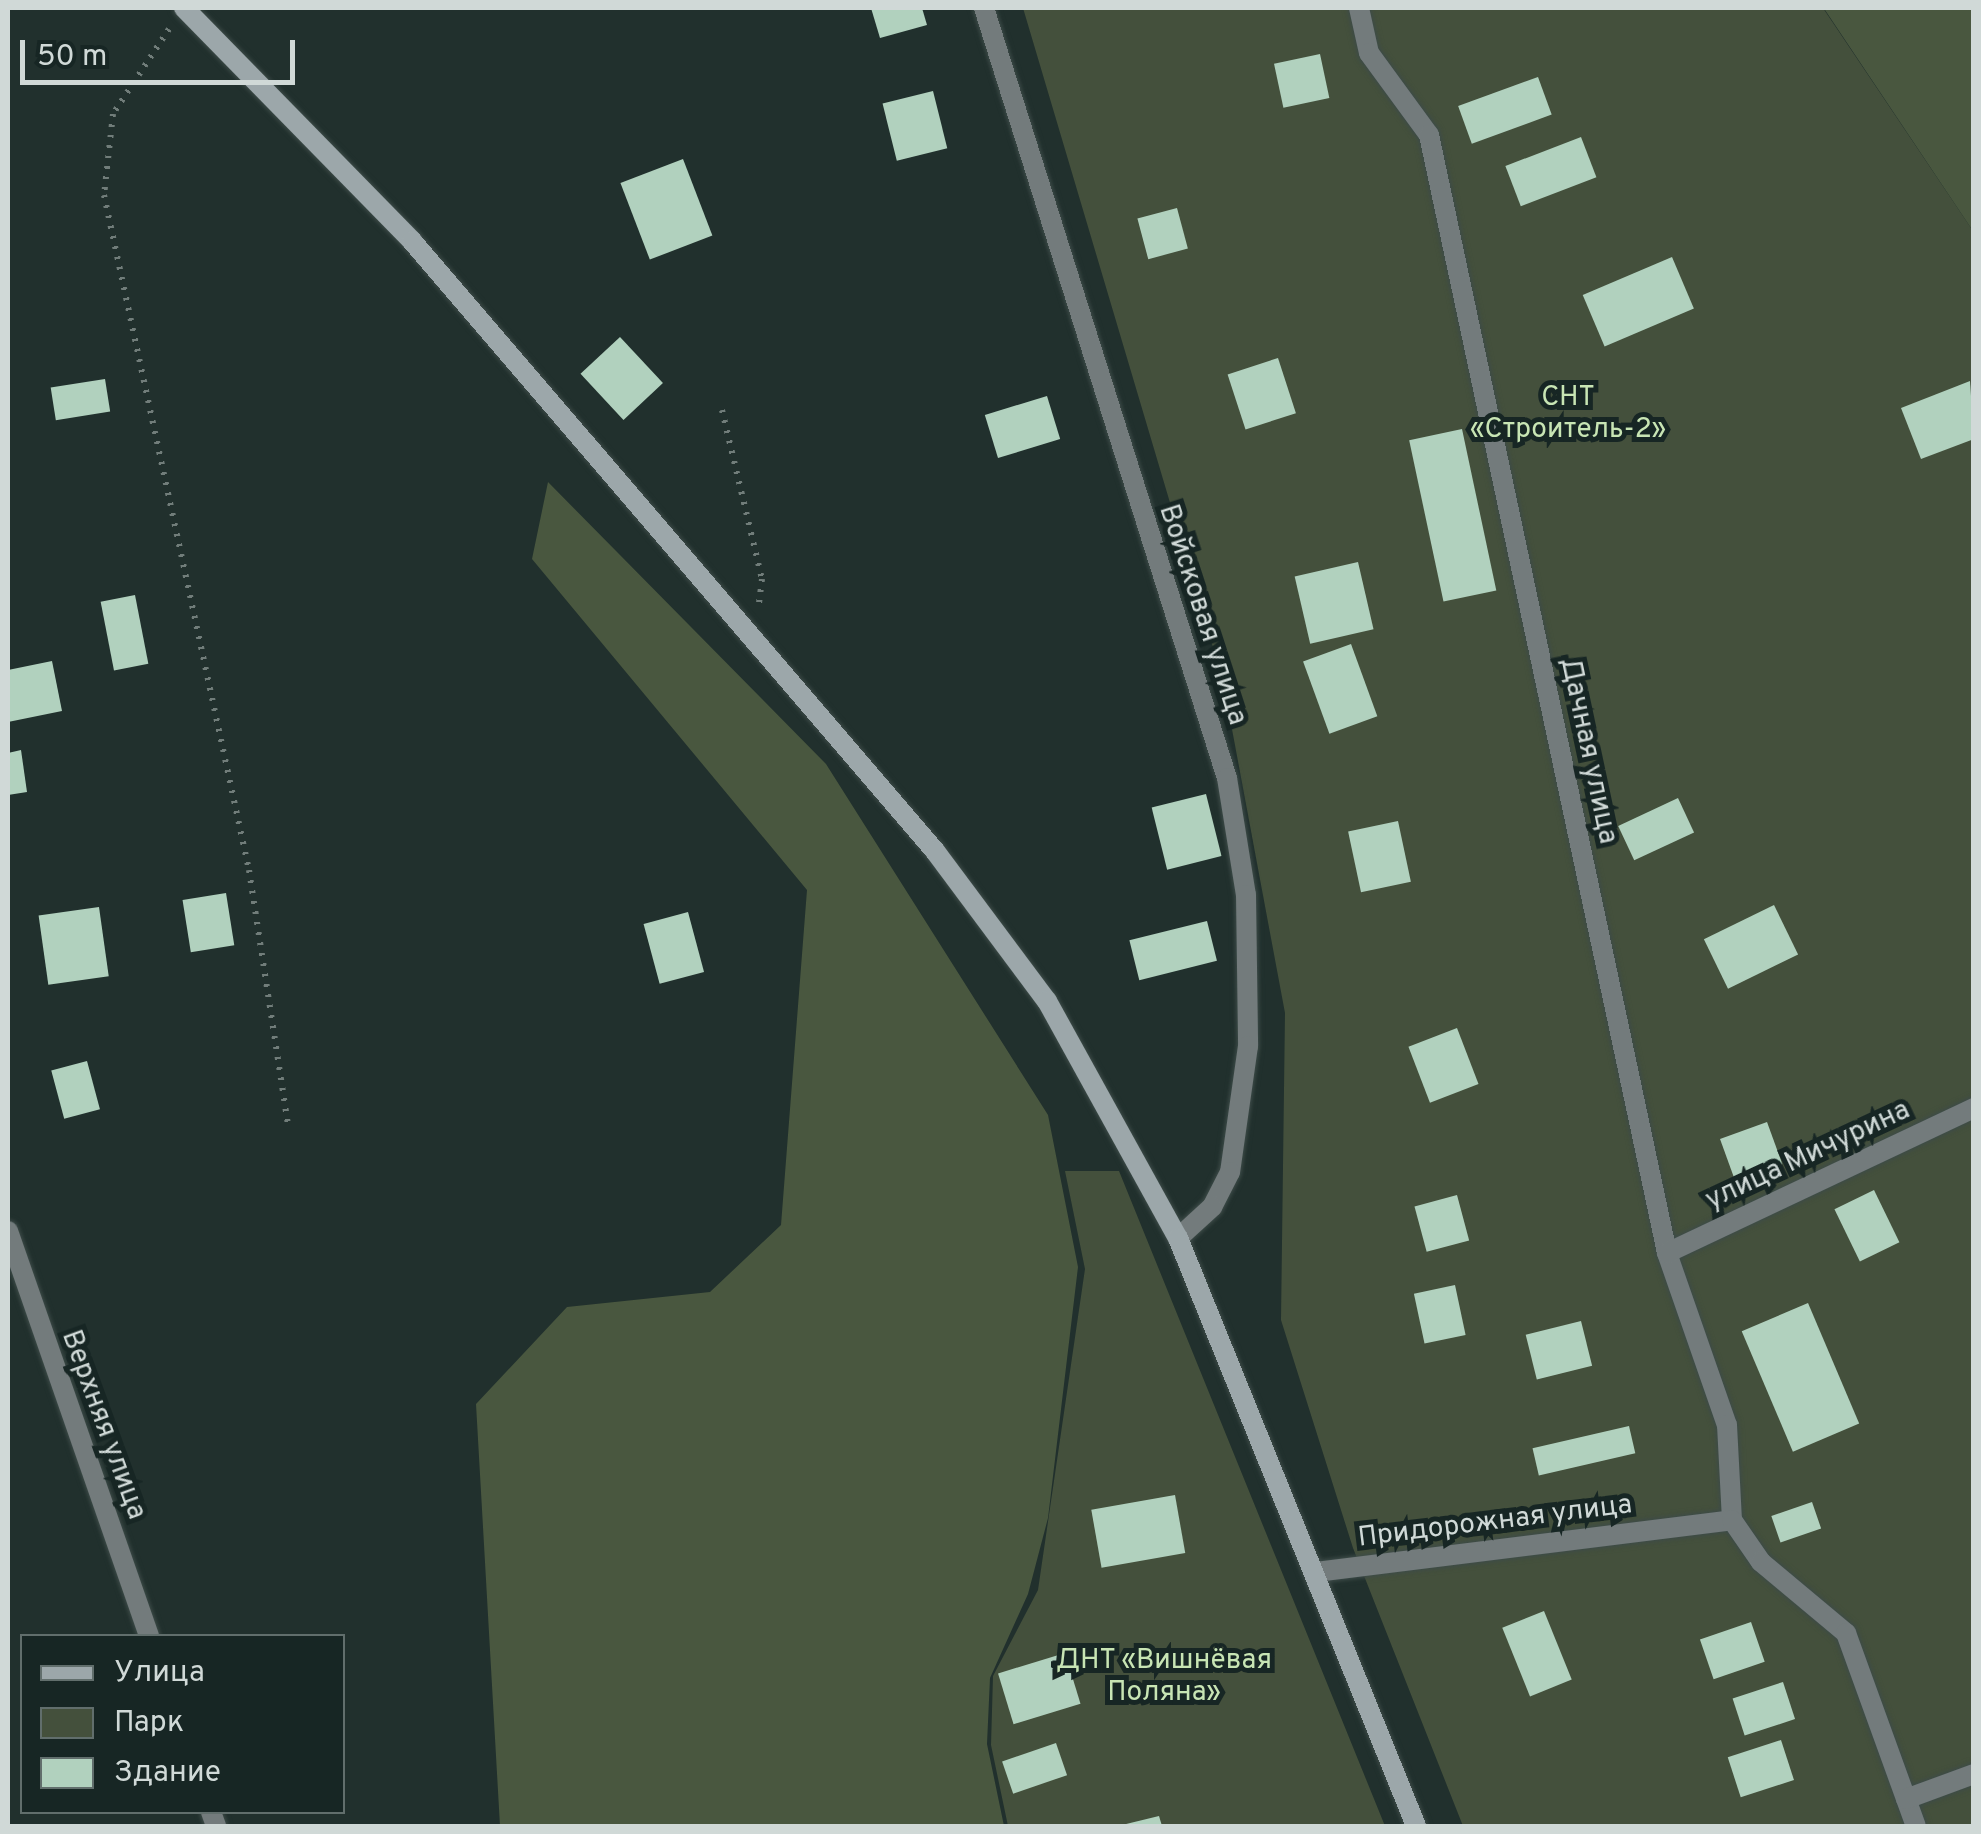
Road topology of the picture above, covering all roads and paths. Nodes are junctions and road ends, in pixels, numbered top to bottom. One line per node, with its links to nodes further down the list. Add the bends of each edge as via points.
1 (184, 8): 5 (main road, via 412,241); 7 (path, via 112,114 104,195 249,870)
2 (984, 8): 9 (street, Войсковая улица, via 1226,778 1246,895 1248,1046 1230,1172 1212,1207)
3 (1359, 8): 10 (street, Дачная улица, via 1368,54 1430,135)
4 (722, 410): 5 (path, via 762,579)
5 (755, 641): 9 (main road, via 935,851 1046,1001)
6 (1974, 1108): 10 (street, улица Мичурина)
7 (288, 1126)
8 (8, 1231): 13 (street, Верхняя улица)
9 (1178, 1238): 12 (main road)
10 (1666, 1253): 11 (street, Дачная улица, via 1727,1426)
11 (1732, 1520): 12 (street, Придорожная улица); 15 (street, via 1760,1562 1846,1633)
12 (1316, 1572): 16 (main road)
13 (148, 1634)
14 (1974, 1774): 15 (street)
15 (1906, 1800): 17 (street)
16 (1416, 1826)
17 (1916, 1826)

